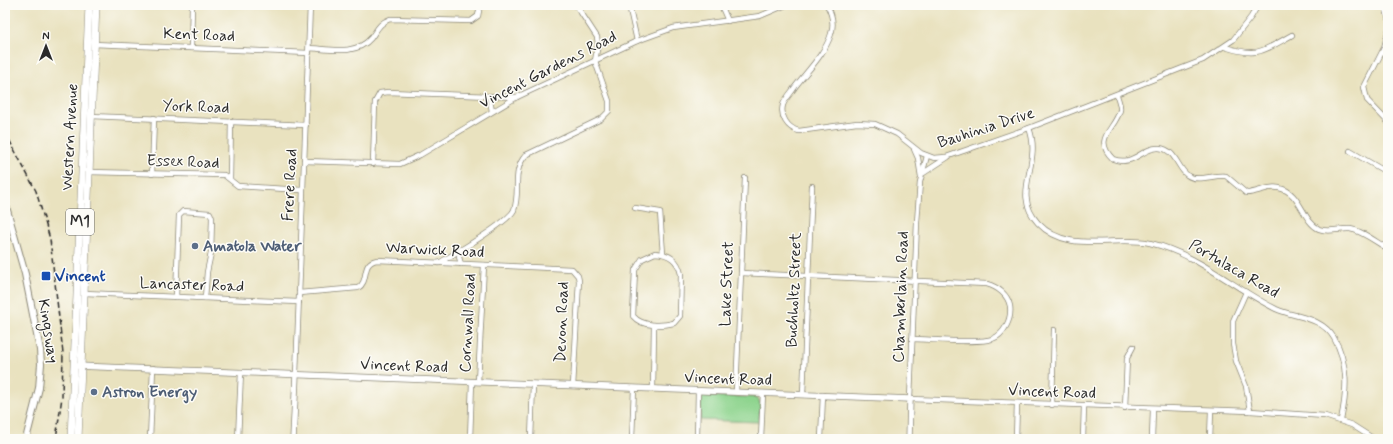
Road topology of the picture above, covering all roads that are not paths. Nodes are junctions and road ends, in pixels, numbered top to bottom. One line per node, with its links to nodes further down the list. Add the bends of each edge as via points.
1 (89, 5): 18 (main road, Western Avenue / M1)
2 (96, 5): 18 (main road, Western Avenue / M1)
3 (192, 5): 20 (street)
4 (310, 5): 21 (street, Frere Road)
5 (480, 5): 21 (street, Kent Road, via 478,16 471,22 390,19 379,24 370,38 358,48)
6 (576, 5): 22 (street, via 597,37)
7 (629, 5): 17 (street)
8 (721, 5): 14 (street)
9 (786, 5): 14 (street, Vincent Gardens Road, via 766,15)
10 (827, 5): 33 (street, Bauhinia Drive, via 832,21 831,34 824,48 785,100 782,111 785,121 791,128 799,131 875,124 891,130)
11 (1258, 5): 19 (street, Bauhinia Drive, via 1242,29)
12 (1385, 5): 13 (street)
13 (1388, 17)
14 (728, 22): 17 (street, Vincent Gardens Road, via 664,30)
15 (1388, 32): 30 (street, via 1384,48 1366,78 1364,87 1367,100)
16 (1292, 35): 19 (street, via 1258,52 1243,52)
17 (637, 41): 22 (street, Vincent Gardens Road)
18 (91, 44): 20 (street, Kent Road); 27 (main road, Western Avenue / M1)
19 (1225, 47): 23 (street, Bauhinia Drive, via 1193,65)
20 (191, 48): 21 (street, Kent Road)
21 (309, 51): 31 (street, Frere Road)
22 (595, 61): 25 (street, Vincent Gardens Road); 50 (street, via 609,101 606,116 526,155 521,160 517,172 515,208 512,214)
23 (1117, 95): 32 (street, Bauhinia Drive); 51 (street, via 1120,112 1104,140 1113,159 1128,161 1155,148 1162,148 1173,156 1189,176 1226,176 1246,192 1258,192 1274,187 1284,189 1318,228 1351,229)
24 (490, 96): 25 (street); 26 (street); 38 (street, via 380,93 376,98)
25 (517, 97): 26 (street, Vincent Gardens Road)
26 (492, 111): 38 (street, Vincent Gardens Road, via 407,162 394,165)
27 (88, 116): 28 (street, York Road); 39 (main road, Western Avenue / M1)
28 (154, 118): 29 (street, York Road); 41 (street)
29 (231, 121): 31 (street, York Road); 44 (street)
30 (1388, 122)
31 (306, 125): 37 (street, Frere Road)
32 (1030, 128): 35 (street, Bauhinia Drive); 60 (street, Portulaca Road, via 1034,148 1026,200 1032,215 1048,232 1067,241 1140,242 1172,250 1199,262)
33 (914, 148): 36 (street, Bauhinia Drive); 42 (street)
34 (1350, 151): 40 (street)
35 (951, 155): 36 (street, Bauhinia Drive, via 940,158); 42 (street)
36 (927, 156): 42 (street, Chamberlain Road)
37 (304, 161): 38 (street, Vincent Gardens Road); 46 (street, Frere Road)
38 (373, 164)
39 (86, 172): 41 (street, Essex Road); 61 (main road, Western Avenue / M1); 70 (main road, Western Avenue / M1)
40 (1388, 173)
41 (152, 174): 44 (street, Essex Road, via 224,175)
42 (922, 176): 59 (street, Chamberlain Road)
43 (745, 178): 57 (street, Lake Street)
44 (230, 179): 46 (street, Essex Road, via 238,186)
45 (812, 186): 58 (street, Buchholtz Street)
46 (302, 190): 62 (street, Frere Road)
47 (5, 203): 49 (main road, Kingsway)
48 (635, 208): 52 (street, via 660,212)
49 (8, 223): 93 (main road, Kingsway, via 39,337 41,364 37,402)
50 (461, 249): 53 (street); 54 (street)
51 (1388, 249)
52 (663, 254): 66 (street, via 676,261 680,267 680,316 674,323); 66 (street, via 655,253 642,259 634,276 633,316 642,323)
53 (439, 263): 54 (street, Warwick Road); 62 (street, Warwick Road, via 372,261 367,265 364,283 358,288)
54 (461, 264): 55 (street, Warwick Road)
55 (484, 265): 56 (street, Warwick Road); 74 (street, Cornwall Road)
56 (565, 268): 76 (street, Devon Road, via 575,271 579,281)
57 (741, 273): 58 (street); 80 (street, Lake Street)
58 (808, 276): 59 (street); 82 (street, Buchholtz Street)
59 (915, 280): 68 (street, Chamberlain Road); 68 (street, via 995,286 1007,298 1010,314 1003,331 992,339)
60 (1246, 292): 91 (street, via 1233,321 1233,344 1236,361 1246,386); 92 (street, Portulaca Road, via 1283,311 1315,320 1331,334 1339,348 1346,376)
61 (84, 293): 63 (street, Lancaster Road); 70 (main road, Western Avenue / M1)
62 (299, 293): 65 (street, Frere Road)
63 (176, 297): 64 (street, Lancaster Road); 64 (street, via 179,216 183,211 192,211 208,212 212,218 211,253)
64 (205, 298): 65 (street, Lancaster Road)
65 (299, 302): 73 (street, Frere Road)
66 (654, 325): 78 (street)
67 (1054, 330): 86 (street)
68 (912, 339): 84 (street, Chamberlain Road)
69 (1133, 347): 88 (street, via 1127,358)
70 (78, 366): 71 (street, Vincent Road); 94 (main road, Western Avenue / M1); 95 (main road, Western Avenue / M1)
71 (153, 368): 72 (street, Vincent Road); 96 (street)
72 (241, 372): 73 (street, Vincent Road); 97 (street)
73 (296, 375): 74 (street, Vincent Road); 98 (street, Frere Road)
74 (475, 382): 75 (street, Vincent Road); 99 (street, Cornwall Road)
75 (533, 384): 76 (street, Vincent Road); 100 (street)
76 (573, 386): 77 (street, Vincent Road)
77 (634, 388): 78 (street, Vincent Road); 101 (street)
78 (653, 389): 79 (street, Vincent Road)
79 (698, 391): 80 (street, Vincent Road); 102 (street)
80 (736, 392): 81 (street, Vincent Road)
81 (762, 393): 82 (street, Vincent Road); 103 (street)
82 (803, 394): 83 (street, Vincent Road)
83 (823, 395): 84 (street, Vincent Road); 104 (street)
84 (910, 399): 85 (street, Vincent Road); 105 (street, Chamberlain Road)
85 (1016, 403): 86 (street, Vincent Road); 106 (street)
86 (1052, 405): 87 (street, Vincent Road)
87 (1084, 406): 88 (street, Vincent Road); 107 (street)
88 (1125, 408): 89 (street, Vincent Road)
89 (1153, 409): 90 (street, Vincent Road); 108 (street)
90 (1211, 411): 91 (street, Vincent Road); 109 (street)
91 (1250, 411): 92 (street, Vincent Road, via 1325,416)
92 (1341, 420): 110 (street, Vincent Road)
93 (26, 439)
94 (71, 439)
95 (78, 439)
96 (150, 439)
97 (238, 439)
98 (293, 439)
99 (470, 439)
100 (531, 439)
101 (632, 439)
102 (697, 439)
103 (761, 439)
104 (821, 439)
105 (909, 439)
106 (1016, 439)
107 (1083, 439)
108 (1152, 439)
109 (1210, 439)
110 (1374, 439)

